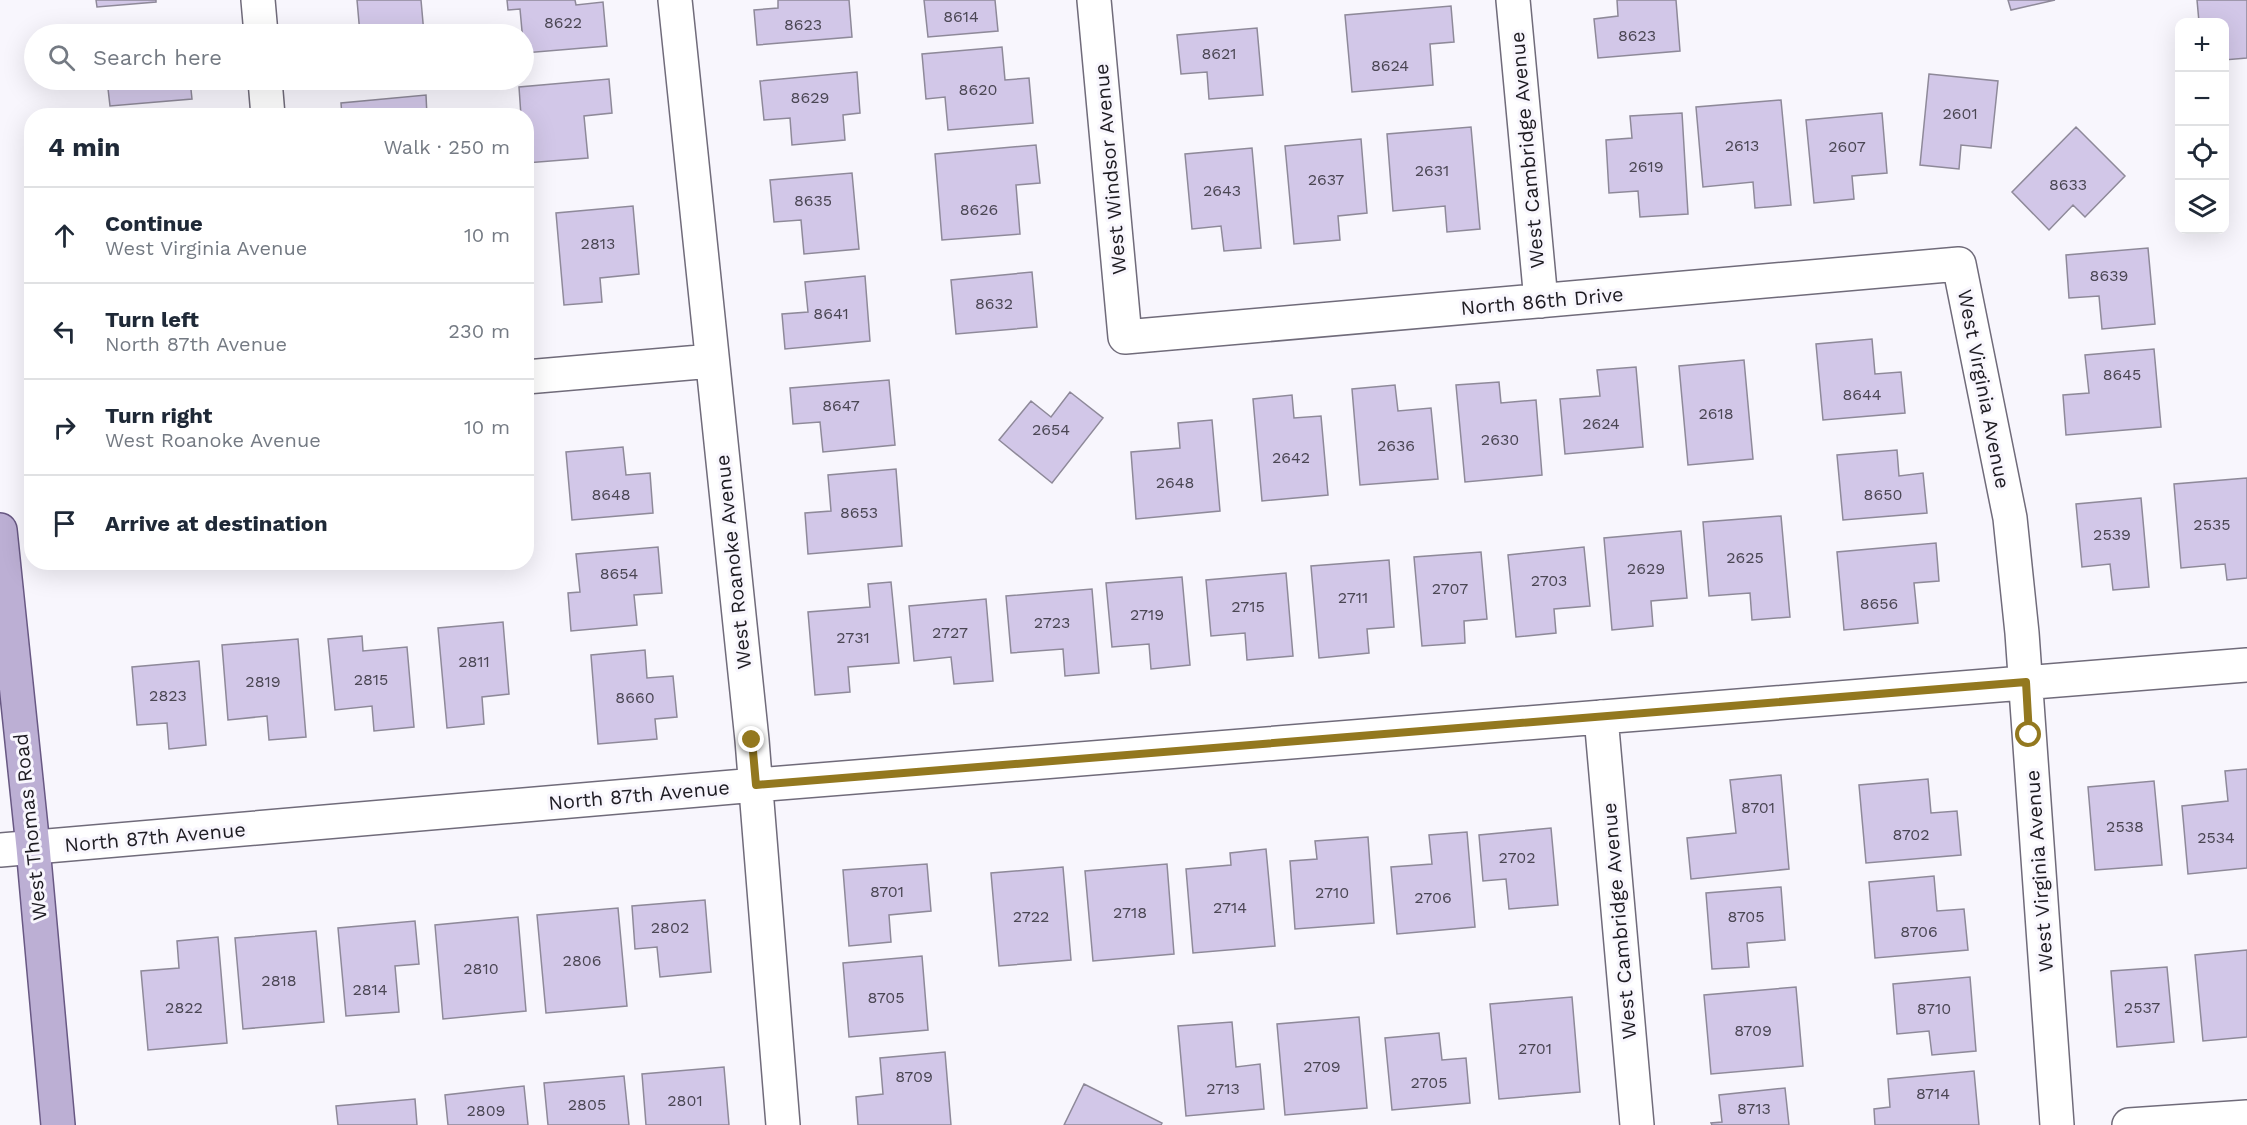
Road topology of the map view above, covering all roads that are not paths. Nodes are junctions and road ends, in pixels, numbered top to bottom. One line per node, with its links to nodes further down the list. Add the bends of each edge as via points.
1 (258, 0): 5 (street)
2 (675, 0): 11 (street, West Roanoke Avenue)
3 (1094, 0): 10 (street, West Windsor Avenue)
4 (1513, 0): 9 (street, West Cambridge Avenue)
5 (260, 24)
6 (266, 90): 7 (street)
7 (267, 108)
8 (1959, 264): 9 (street, North 86th Drive); 15 (street, West Virginia Avenue, via 2010,518)
9 (1541, 301): 10 (street, North 86th Drive)
10 (1125, 338)
11 (711, 361): 12 (street); 17 (street, West Roanoke Avenue)
12 (534, 376)
13 (0, 530): 18 (main road, West Thomas Road)
14 (2247, 665): 15 (street, North 87th Avenue)
15 (2026, 682): 16 (street, North 87th Avenue); 24 (street, West Virginia Avenue)
16 (1601, 717): 17 (street, North 87th Avenue); 23 (street, West Cambridge Avenue)
17 (756, 785): 18 (street, North 87th Avenue); 22 (street, West Roanoke Avenue)
18 (33, 847): 19 (street, North 87th Avenue); 21 (main road, West Thomas Road)
19 (0, 850)
20 (2247, 1117): 25 (street)
21 (58, 1125)
22 (783, 1125)
23 (1637, 1125)
24 (2057, 1125)
25 (2129, 1125)

